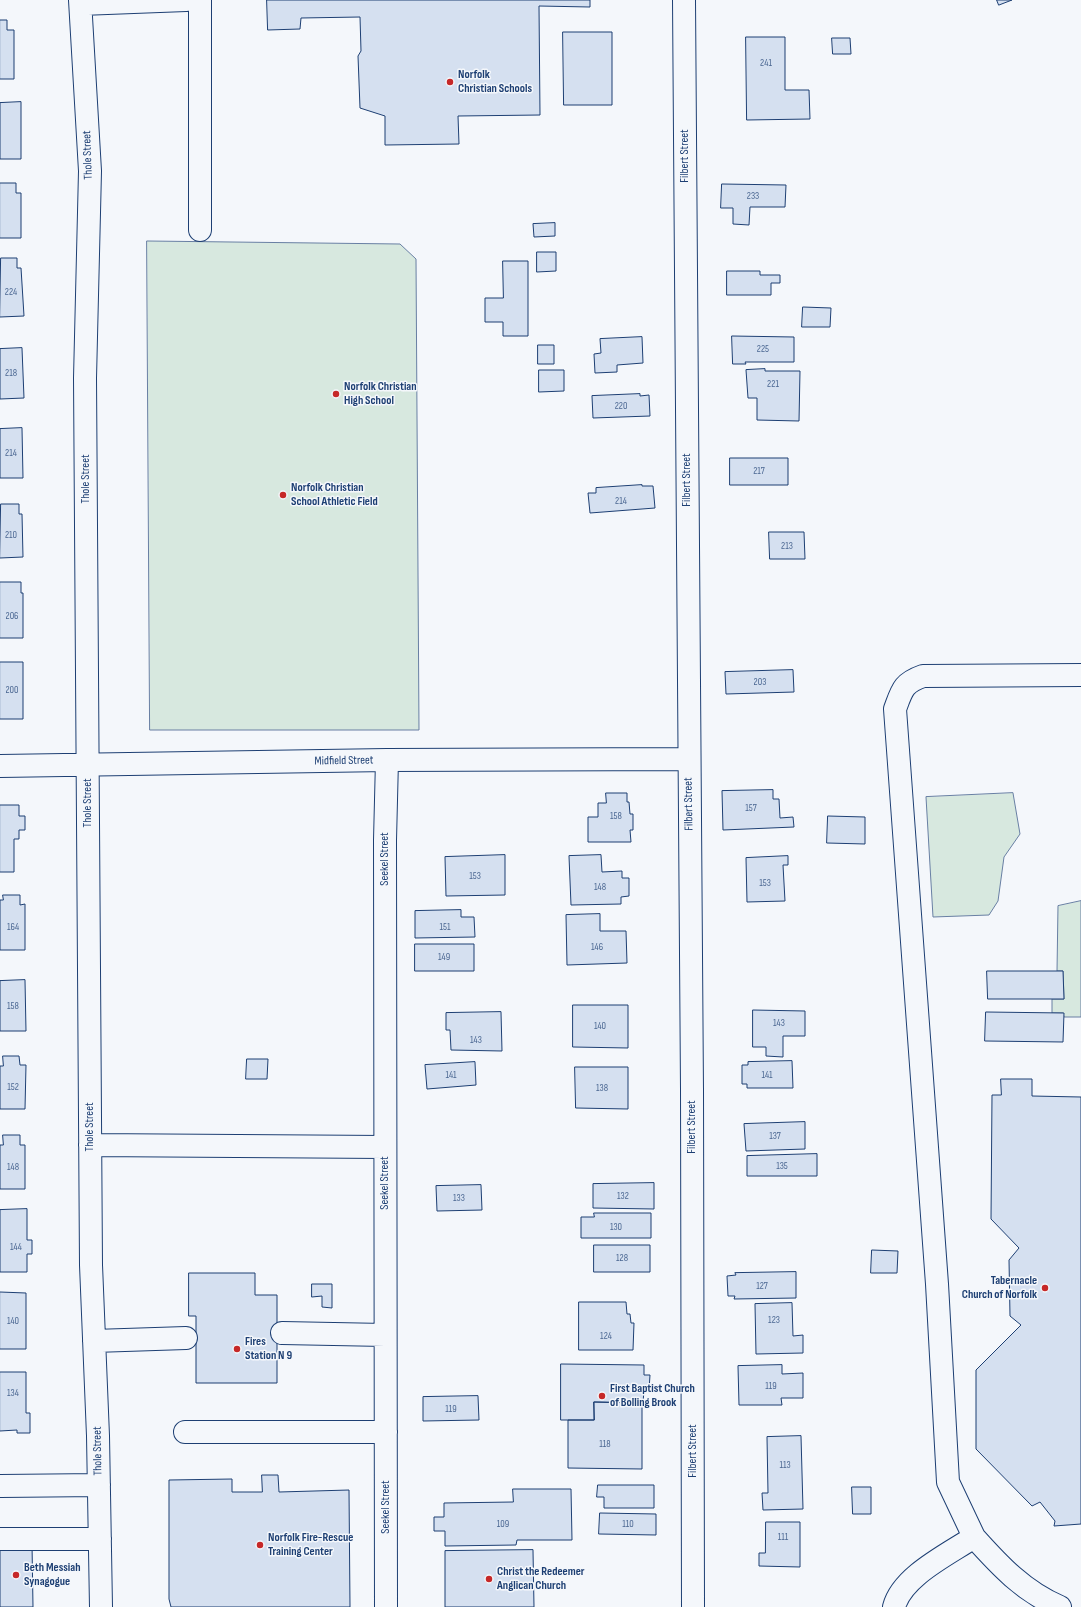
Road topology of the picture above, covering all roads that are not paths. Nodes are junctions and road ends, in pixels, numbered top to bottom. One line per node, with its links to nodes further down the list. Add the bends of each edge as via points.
1 (186, 0): 4 (street)
2 (200, 0): 6 (street)
3 (684, 0): 8 (street, Filbert Street)
4 (125, 1): 5 (street)
5 (81, 2): 10 (street, Thole Street, via 90,171 85,378)
6 (200, 230)
7 (1081, 675): 22 (street, via 923,676 909,681 895,709 937,1284 948,1482)
8 (688, 759): 9 (street, Midfield Street); 27 (street, Filbert Street, via 692,1088)
9 (387, 760): 10 (street, Midfield Street); 13 (street, Seekel Street)
10 (88, 764): 11 (street, Midfield Street); 12 (street, Thole Street)
11 (0, 766)
12 (90, 1145): 13 (street); 17 (street, Thole Street, via 90,1265)
13 (385, 1146): 15 (street, Seekel Street)
14 (282, 1334): 15 (street)
15 (386, 1335): 19 (street, Seekel Street)
16 (186, 1338): 17 (street)
17 (94, 1341): 20 (street, Thole Street)
18 (185, 1432): 19 (street)
19 (386, 1432): 26 (street, Seekel Street)
20 (99, 1485): 21 (street); 24 (street, Thole Street)
21 (0, 1486)
22 (974, 1537): 28 (street, via 907,1583 896,1598); 29 (street, via 1008,1573 1029,1590)
23 (0, 1539): 24 (street)
24 (100, 1539): 25 (street, Thole Street)
25 (101, 1607)
26 (386, 1607)
27 (693, 1607)
28 (894, 1607)
29 (1060, 1607)

